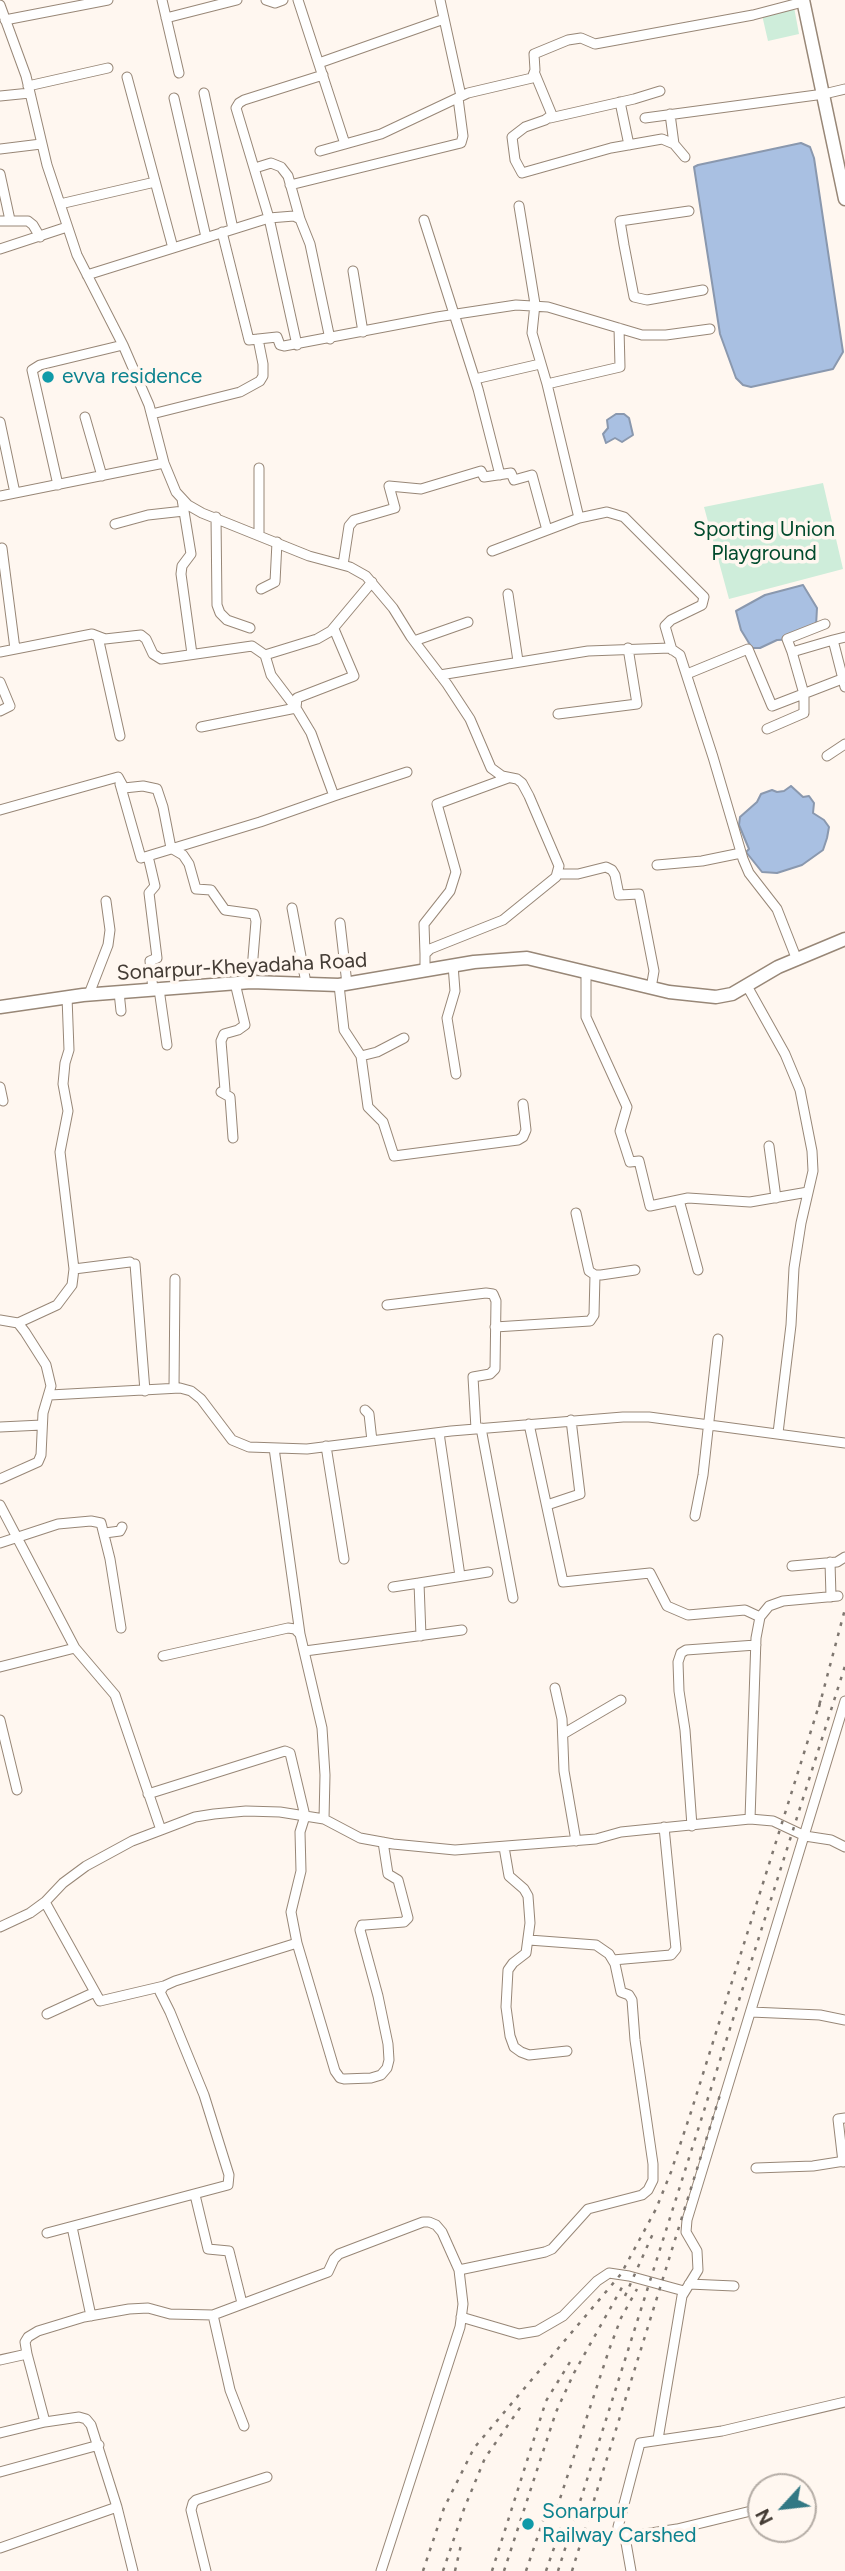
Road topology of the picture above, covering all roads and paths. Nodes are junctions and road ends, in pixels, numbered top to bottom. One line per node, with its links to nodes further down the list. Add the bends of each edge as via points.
1 (108, 0): 12 (street)
2 (162, 0): 10 (street)
3 (237, 0): 10 (street)
4 (267, 0): 5 (street)
5 (283, 0)
6 (298, 0): 13 (street)
7 (440, 0): 11 (street)
8 (803, 1): 16 (street, via 753,15 595,44 575,37 534,54); 23 (main road)
9 (0, 5): 12 (street)
10 (166, 18): 15 (street)
11 (444, 19): 13 (street); 25 (street)
12 (5, 20): 20 (street)
13 (318, 63): 17 (street)
14 (107, 68): 20 (street)
15 (179, 73)
16 (535, 74): 25 (street, via 525,81); 29 (street)
17 (323, 75): 32 (street); 39 (street, via 239,103 238,114)
18 (127, 77): 41 (street)
19 (845, 89): 23 (street)
20 (29, 90): 24 (street); 31 (street)
21 (660, 91): 27 (street)
22 (204, 93): 52 (street)
23 (824, 94): 28 (street); 35 (main road)
24 (0, 96)
25 (460, 97): 32 (street, via 381,134); 42 (street, via 461,143)
26 (174, 98): 55 (street)
27 (621, 102): 29 (street); 34 (street)
28 (670, 114): 30 (street); 33 (street)
29 (550, 118): 34 (street, via 512,138 522,173)
30 (645, 118)
31 (41, 144): 36 (street); 44 (street)
32 (345, 144): 37 (street)
33 (674, 144): 34 (street, via 662,139); 38 (street)
34 (629, 145)
35 (840, 147): 43 (main road)
36 (0, 149)
37 (320, 151)
38 (685, 157)
39 (255, 168): 42 (street, via 277,164); 47 (street)
40 (0, 174): 49 (street)
41 (155, 182): 44 (street); 56 (street)
42 (290, 186): 48 (street)
43 (845, 199)
44 (60, 204): 51 (street)
45 (519, 205): 61 (street)
46 (689, 211): 60 (street, via 620,221 624,245 634,297 647,300)
47 (269, 218): 48 (street); 52 (street); 69 (street)
48 (300, 219): 67 (street, via 310,244)
49 (5, 220): 54 (street, via 28,221)
50 (424, 220): 62 (street)
51 (67, 227): 54 (street); 59 (street)
52 (233, 229): 53 (street)
53 (222, 232): 55 (street); 66 (street, via 247,338)
54 (40, 237): 57 (street)
55 (206, 237): 56 (street)
56 (173, 248): 59 (street)
57 (0, 249)
58 (353, 271): 65 (street)
59 (87, 275): 68 (street)
60 (703, 290)
61 (535, 304): 62 (street); 63 (street); 70 (street, via 532,333)
62 (454, 314): 65 (street); 71 (street)
63 (619, 328): 64 (street, via 652,336); 72 (street, via 620,367)
64 (710, 329)
65 (363, 332): 67 (street)
66 (258, 339): 69 (street, via 277,337 282,346); 73 (street, via 263,364 260,381 240,392)
67 (330, 339): 69 (street)
68 (123, 345): 73 (street); 81 (street, via 32,370)
69 (297, 345)
70 (540, 365): 71 (street); 72 (street)
71 (475, 379): 79 (street)
72 (547, 384): 87 (street)
73 (152, 414): 77 (street)
74 (85, 417): 80 (street)
75 (0, 422): 76 (street)
76 (2, 446): 82 (street)
77 (164, 463): 80 (street); 84 (street)
78 (259, 468): 90 (street)
79 (500, 475): 89 (street, via 511,473 514,480 532,475); 94 (street, via 484,477 481,471 421,489 389,486 395,508 354,520)
80 (102, 476): 81 (street)
81 (58, 485): 82 (street)
82 (15, 494): 83 (street)
83 (0, 496)
84 (182, 499): 85 (street); 86 (street)
85 (184, 511): 88 (street); 111 (street, via 191,554 181,574)
86 (216, 517): 90 (street); 100 (street, via 217,605 227,620)
87 (579, 518): 89 (street); 108 (street, via 607,512 624,517 701,593 702,605 665,626)
88 (115, 524)
89 (547, 530): 93 (street)
90 (259, 535): 91 (street)
91 (278, 542): 94 (street); 96 (street, via 275,582)
92 (2, 548): 107 (street)
93 (492, 551)
94 (343, 565): 95 (street)
95 (372, 582): 101 (street); 105 (street)
96 (261, 589)
97 (508, 594): 113 (street)
98 (468, 622): 105 (street)
99 (825, 624): 110 (street, via 787,639)
100 (250, 628)
101 (334, 629): 112 (street); 119 (street, via 354,676 297,698)
102 (845, 637): 104 (street)
103 (97, 638): 107 (street, via 84,635); 111 (street, via 141,635 160,659); 124 (street)
104 (833, 640): 110 (street); 117 (street)
105 (414, 641): 115 (street)
106 (628, 648): 108 (street); 113 (street); 121 (street, via 637,704)
107 (15, 649): 109 (street)
108 (672, 650): 114 (street, via 680,655)
109 (0, 652)
110 (792, 652): 118 (street)
111 (192, 654): 112 (street, via 252,646)
112 (265, 655): 119 (street, via 271,674)
113 (518, 661): 115 (street)
114 (687, 674): 118 (street, via 748,649 772,706); 133 (street)
115 (440, 675): 128 (street, via 470,719 491,768)
116 (0, 682): 120 (street, via 9,706)
117 (843, 683): 118 (street)
118 (804, 694): 123 (street, via 804,713)
119 (296, 708): 122 (street); 130 (street, via 311,733)
120 (0, 711)
121 (558, 714)
122 (201, 727)
123 (768, 729)
124 (120, 736)
125 (845, 744): 126 (street)
126 (827, 756)
127 (407, 772): 130 (street)
128 (508, 778): 136 (street, via 525,787 559,866); 141 (street, via 437,804 456,872 450,891 424,924)
129 (120, 784): 131 (street, via 118,777); 132 (street, via 157,789); 134 (street, via 141,858)
130 (334, 796): 132 (street)
131 (0, 810)
132 (171, 848): 134 (street); 146 (street, via 190,863 196,890 211,890 225,910 254,914)
133 (741, 853): 135 (street); 142 (street, via 749,873 777,909)
134 (148, 856): 152 (street, via 155,886 149,893 157,958 150,961)
135 (657, 865)
136 (558, 874): 141 (street, via 503,920); 151 (street, via 606,867 615,875 618,895 639,894 654,971)
137 (106, 901): 154 (street, via 109,937)
138 (292, 908): 148 (street)
139 (340, 923): 149 (street)
140 (845, 939): 142 (main road, Sonarpur-Kheyadaha Road)
141 (425, 954): 144 (street)
142 (797, 960): 150 (main road, Sonarpur-Kheyadaha Road)
143 (453, 965): 144 (main road, Sonarpur-Kheyadaha Road); 145 (main road, Sonarpur-Kheyadaha Road, via 527,958); 161 (street, via 455,991 447,1018)
144 (425, 970): 149 (main road, Sonarpur-Kheyadaha Road)
145 (586, 972): 151 (main road, Sonarpur-Kheyadaha Road); 169 (street, via 586,1017 627,1107 620,1131 630,1162 639,1161 650,1206)
146 (251, 982): 147 (main road, Sonarpur-Kheyadaha Road); 148 (main road, Sonarpur-Kheyadaha Road)
147 (235, 983): 152 (main road, Sonarpur-Kheyadaha Road); 165 (street, via 245,1025 224,1034 221,1041 225,1090 221,1092 230,1097)
148 (306, 983): 149 (main road, Sonarpur-Kheyadaha Road)
149 (343, 985): 160 (street, via 344,1030)
150 (747, 986): 151 (main road, Sonarpur-Kheyadaha Road, via 716,997); 167 (street, via 800,1090 812,1151)
151 (651, 988)
152 (156, 990): 153 (main road, Sonarpur-Kheyadaha Road); 159 (street)
153 (119, 992): 154 (main road, Sonarpur-Kheyadaha Road); 157 (street)
154 (89, 994): 155 (main road, Sonarpur-Kheyadaha Road)
155 (67, 997): 156 (main road, Sonarpur-Kheyadaha Road); 171 (street, via 69,1050 63,1084 68,1111 60,1153)
156 (0, 1007)
157 (121, 1011)
158 (404, 1038): 160 (street)
159 (167, 1045)
160 (361, 1056): 164 (street, via 368,1107 383,1122 394,1156 518,1140 526,1130)
161 (456, 1074)
162 (0, 1087): 163 (street)
163 (3, 1101)
164 (523, 1104)
165 (233, 1138)
166 (769, 1146): 168 (street)
167 (808, 1192): 168 (street); 192 (street, via 794,1268)
168 (776, 1198): 169 (street)
169 (679, 1200): 173 (street)
170 (576, 1213): 174 (street, via 586,1266)
171 (74, 1269): 178 (street, via 72,1285 57,1305); 182 (street, via 133,1263)
172 (635, 1270): 174 (street)
173 (698, 1270)
174 (595, 1275): 179 (street, via 590,1321)
175 (176, 1279): 181 (street)
176 (387, 1305): 179 (street, via 493,1294)
177 (0, 1320): 178 (street)
178 (18, 1323): 183 (street, via 46,1365)
179 (495, 1327): 190 (street, via 495,1369 472,1380)
180 (718, 1339): 188 (street)
181 (174, 1388): 182 (street); 196 (street, via 191,1391 201,1399 240,1445)
182 (145, 1391): 183 (street)
183 (50, 1395): 187 (street)
184 (365, 1410): 193 (street)
185 (571, 1420): 186 (street); 188 (street, via 649,1417); 199 (street, via 580,1494)
186 (529, 1424): 190 (street); 199 (street)
187 (42, 1425): 189 (street); 197 (street, via 38,1462)
188 (708, 1425): 192 (street); 200 (street)
189 (0, 1427)
190 (479, 1428): 191 (street); 213 (street)
191 (439, 1433): 193 (street); 210 (street)
192 (778, 1433): 194 (street)
193 (372, 1441): 195 (street)
194 (845, 1443)
195 (326, 1446): 196 (street); 206 (street)
196 (274, 1448): 217 (street)
197 (0, 1479)
198 (0, 1505): 203 (street)
199 (547, 1505): 214 (street, via 563,1582 650,1573 667,1606 688,1615 745,1610)
200 (695, 1516)
201 (122, 1527): 202 (street)
202 (105, 1533): 203 (street, via 101,1523 91,1521 58,1524); 215 (street)
203 (18, 1539): 204 (street); 220 (street)
204 (0, 1543)
205 (845, 1557): 207 (street)
206 (344, 1559)
207 (830, 1562): 208 (street); 214 (street, via 834,1596 783,1601 769,1606)
208 (792, 1566)
209 (488, 1572): 210 (street)
210 (460, 1576): 211 (street)
211 (419, 1583): 212 (street); 218 (street)
212 (393, 1587)
213 (513, 1598)
214 (760, 1617): 219 (street)
215 (121, 1628)
216 (462, 1630): 218 (street)
217 (300, 1634): 221 (street); 222 (street, via 288,1628)
218 (421, 1636): 221 (street)
219 (756, 1645): 233 (street); 234 (street, via 681,1653 679,1691)
220 (75, 1648): 223 (street); 230 (street, via 115,1695)
221 (305, 1651): 232 (street, via 322,1728)
222 (163, 1656)
223 (0, 1667)
224 (555, 1688): 228 (street)
225 (621, 1700): 228 (street)
226 (845, 1701): 237 (street)
227 (0, 1720): 229 (street)
228 (563, 1734): 238 (street)
229 (17, 1790)
230 (148, 1794): 231 (street, via 285,1751 292,1758); 236 (street)
231 (305, 1816): 232 (street); 236 (street, via 246,1811 214,1814); 245 (street, via 300,1832 301,1871 291,1906)
232 (324, 1819): 239 (street, via 360,1838)
233 (750, 1819): 234 (street); 237 (street, via 773,1821)
234 (692, 1826): 235 (street)
235 (664, 1827): 238 (street); 246 (street, via 676,1949 671,1955)
236 (161, 1830): 242 (street, via 86,1866)
237 (805, 1836): 241 (street); 249 (street)
238 (576, 1841): 240 (street)
239 (383, 1842): 240 (street, via 455,1850); 245 (street, via 388,1874 398,1880 408,1918 360,1927 388,2044 387,2067 381,2075 344,2079 337,2075)
240 (503, 1847): 244 (street, via 509,1876 528,1896)
241 (845, 1847)
242 (45, 1902): 243 (street); 248 (street)
243 (0, 1927)
244 (529, 1940): 246 (street, via 596,1945); 252 (street, via 526,1953 508,1970 510,2036 521,2053)
245 (297, 1943): 247 (street)
246 (613, 1960): 259 (street, via 621,1993 632,2000 653,2180 642,2195 588,2210 552,2249)
247 (164, 1986): 248 (street, via 100,2001); 256 (street, via 160,1992 204,2095 229,2175 228,2185)
248 (95, 1992): 250 (street)
249 (751, 2012): 251 (street); 260 (street, via 687,2220 686,2232 699,2259)
250 (47, 2014)
251 (845, 2020)
252 (567, 2051)
253 (845, 2118): 254 (street, via 838,2119)
254 (844, 2162): 255 (street)
255 (756, 2168)
256 (195, 2195): 257 (street); 262 (street, via 208,2249 229,2251)
257 (72, 2227): 258 (street); 264 (street)
258 (47, 2233)
259 (459, 2270): 262 (street, via 442,2232 423,2222 339,2254 322,2275); 265 (street)
260 (687, 2287): 261 (street); 265 (street, via 608,2273 563,2316 537,2331 519,2334); 272 (street)
261 (734, 2287)
262 (242, 2303): 263 (street)
263 (212, 2315): 264 (street, via 170,2314 148,2308); 270 (street)
264 (91, 2316): 266 (street, via 33,2333 26,2342)
265 (461, 2317): 282 (street)
266 (27, 2354): 267 (street); 269 (street)
267 (0, 2360)
268 (845, 2402): 272 (street, via 722,2431)
269 (45, 2422): 271 (street); 273 (street, via 86,2419)
270 (244, 2426)
271 (0, 2433)
272 (657, 2439): 278 (street, via 639,2443 618,2528)
273 (99, 2445): 274 (street); 276 (street)
274 (0, 2472)
275 (267, 2477): 281 (street, via 193,2503)
276 (117, 2507): 279 (street); 280 (street)
277 (747, 2512): 278 (street)
278 (625, 2537): 283 (street)
279 (0, 2548)
280 (133, 2571)
281 (206, 2571)
282 (381, 2571)
283 (631, 2571)

